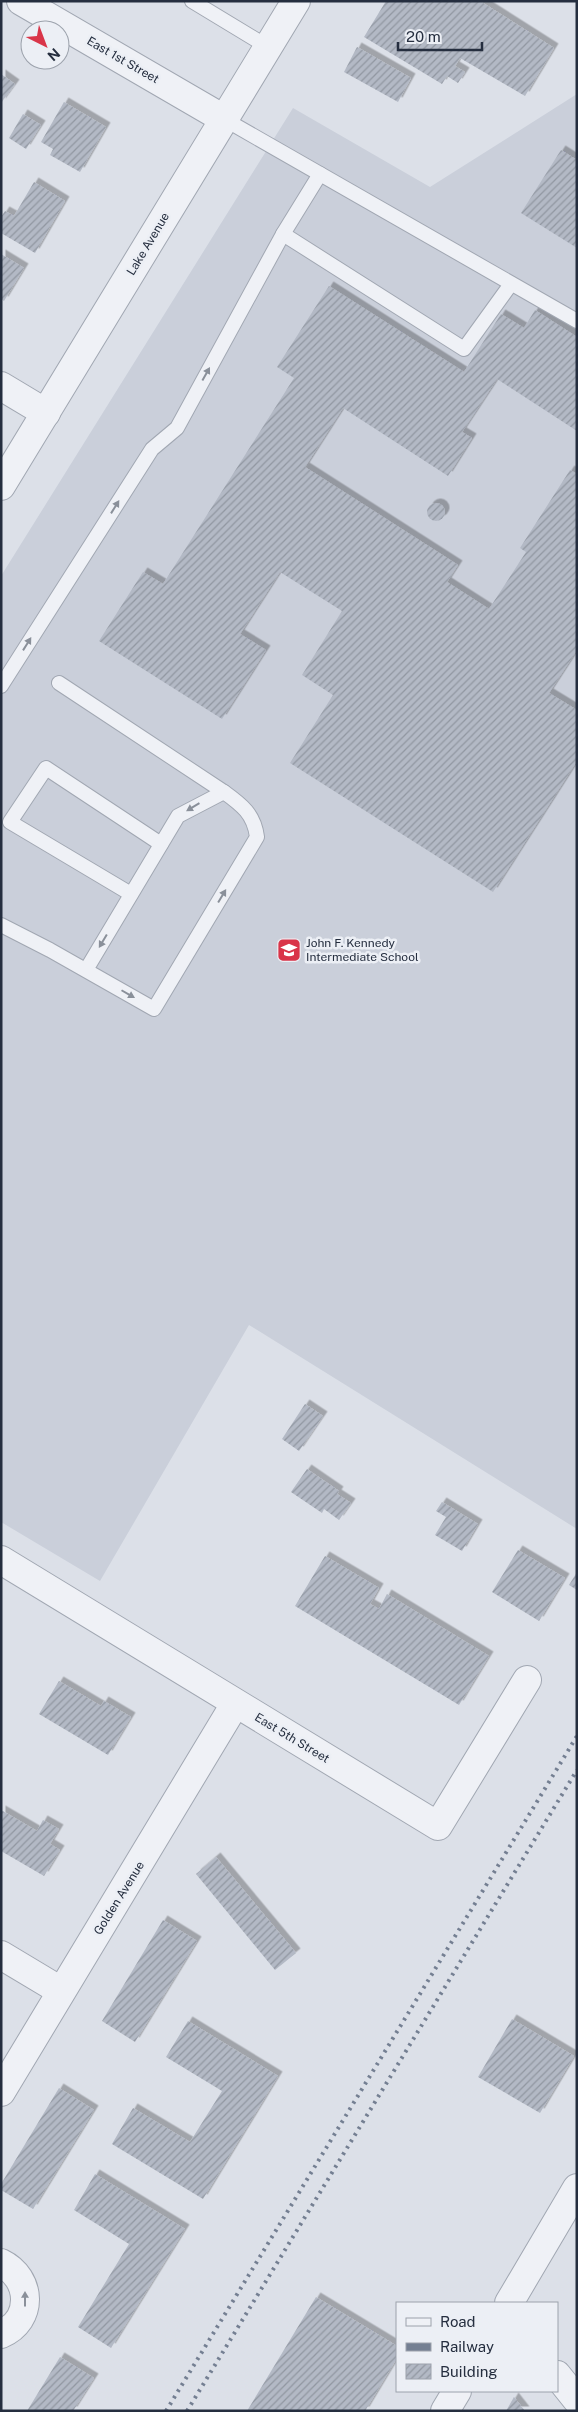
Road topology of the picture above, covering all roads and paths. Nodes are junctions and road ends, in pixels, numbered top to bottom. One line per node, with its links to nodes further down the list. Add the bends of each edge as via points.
1 (21, 1): 5 (street, East 1st Street)
2 (192, 1): 4 (lane)
3 (296, 1): 4 (street, Lake Avenue)
4 (268, 47): 5 (street, Lake Avenue)
5 (224, 119): 6 (lane); 11 (street, Lake Avenue)
6 (320, 174): 7 (lane); 8 (lane)
7 (283, 234): 8 (lane, via 464,349); 14 (lane, one-way to 7, via 152,449 176,428)
8 (511, 284): 9 (lane)
9 (577, 321)
10 (1, 386): 11 (street)
11 (46, 413): 12 (street, Lake Avenue)
12 (1, 486)
13 (58, 683): 15 (lane)
14 (1, 686)
15 (224, 792): 16 (lane, one-way to 16, via 178,816); 19 (lane, one-way to 15, via 154,1009 257,836 255,821)
16 (161, 844): 17 (lane); 17 (lane, via 46,768 10,822)
17 (132, 894): 19 (lane, one-way to 19)
18 (1, 925): 19 (lane)
19 (86, 970)
20 (1, 1560): 22 (street, East 5th Street)
21 (527, 1680): 22 (street, East 5th Street, via 438,1826)
22 (236, 1704): 24 (street, Golden Avenue)
23 (1, 1955): 24 (street)
24 (61, 1991): 25 (street, Golden Avenue)
25 (1, 2092)
26 (577, 2188): 28 (street)
27 (1, 2264): 29 (street, one-way to 27, via 18,2322 26,2299 19,2276)
28 (509, 2302)
29 (1, 2334)
30 (558, 2376): 32 (street)
31 (456, 2392): 33 (street)
32 (577, 2400)
33 (445, 2411)

